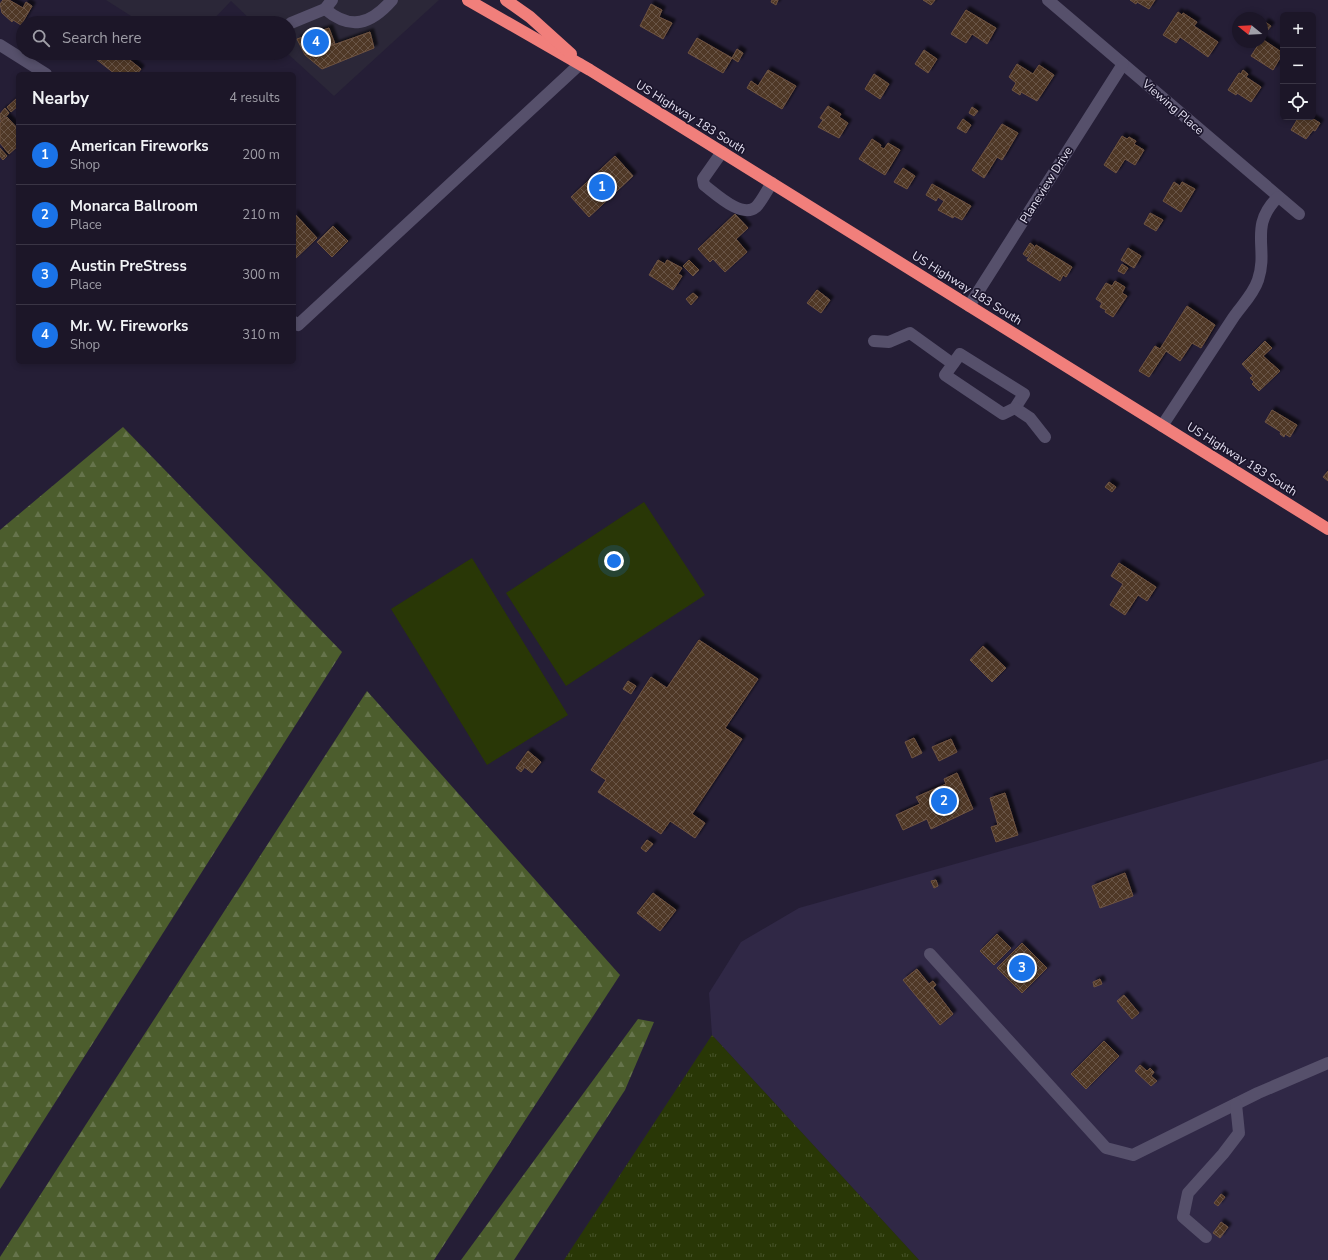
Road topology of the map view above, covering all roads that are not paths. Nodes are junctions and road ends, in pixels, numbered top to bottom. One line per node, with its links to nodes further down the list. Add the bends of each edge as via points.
1 (392, 0): 5 (street, via 374,17 349,22 336,18)
2 (468, 0): 11 (highway, US Highway 183 South)
3 (506, 0): 11 (highway, US Highway 183 South, via 530,17)
4 (1048, 0): 10 (street, Viewing Place)
5 (329, 4): 6 (street)
6 (296, 20)
7 (0, 45): 8 (street)
8 (16, 55)
9 (24, 60): 12 (street)
10 (1123, 64): 15 (street, Viewing Place); 17 (street, Planeview Drive)
11 (585, 67): 13 (highway, US Highway 183 South); 18 (street, via 298,325)
12 (43, 72)
13 (722, 152): 14 (highway, US Highway 183 South); 14 (street, via 703,179 704,185 738,209 747,211 756,207)
14 (772, 183): 17 (highway, US Highway 183 South)
15 (1278, 197): 16 (street, Viewing Place); 22 (street, via 1268,207 1262,221 1260,269 1254,290)
16 (1299, 214)
17 (969, 306): 22 (highway, US Highway 183 South)
18 (296, 324)
19 (874, 341): 20 (street, via 888,342 910,332)
20 (953, 364): 21 (street, via 945,375 1003,414); 21 (street, via 960,354 1024,394)
21 (1015, 408): 23 (street, via 1030,418)
22 (1162, 426): 24 (highway, US Highway 183 South)
23 (1045, 437)
24 (1328, 528)
25 (930, 954): 27 (street, via 1106,1148 1133,1155)
26 (1328, 1063): 27 (street)
27 (1236, 1104): 28 (street, via 1239,1133 1188,1193 1183,1217)
28 (1206, 1236)

